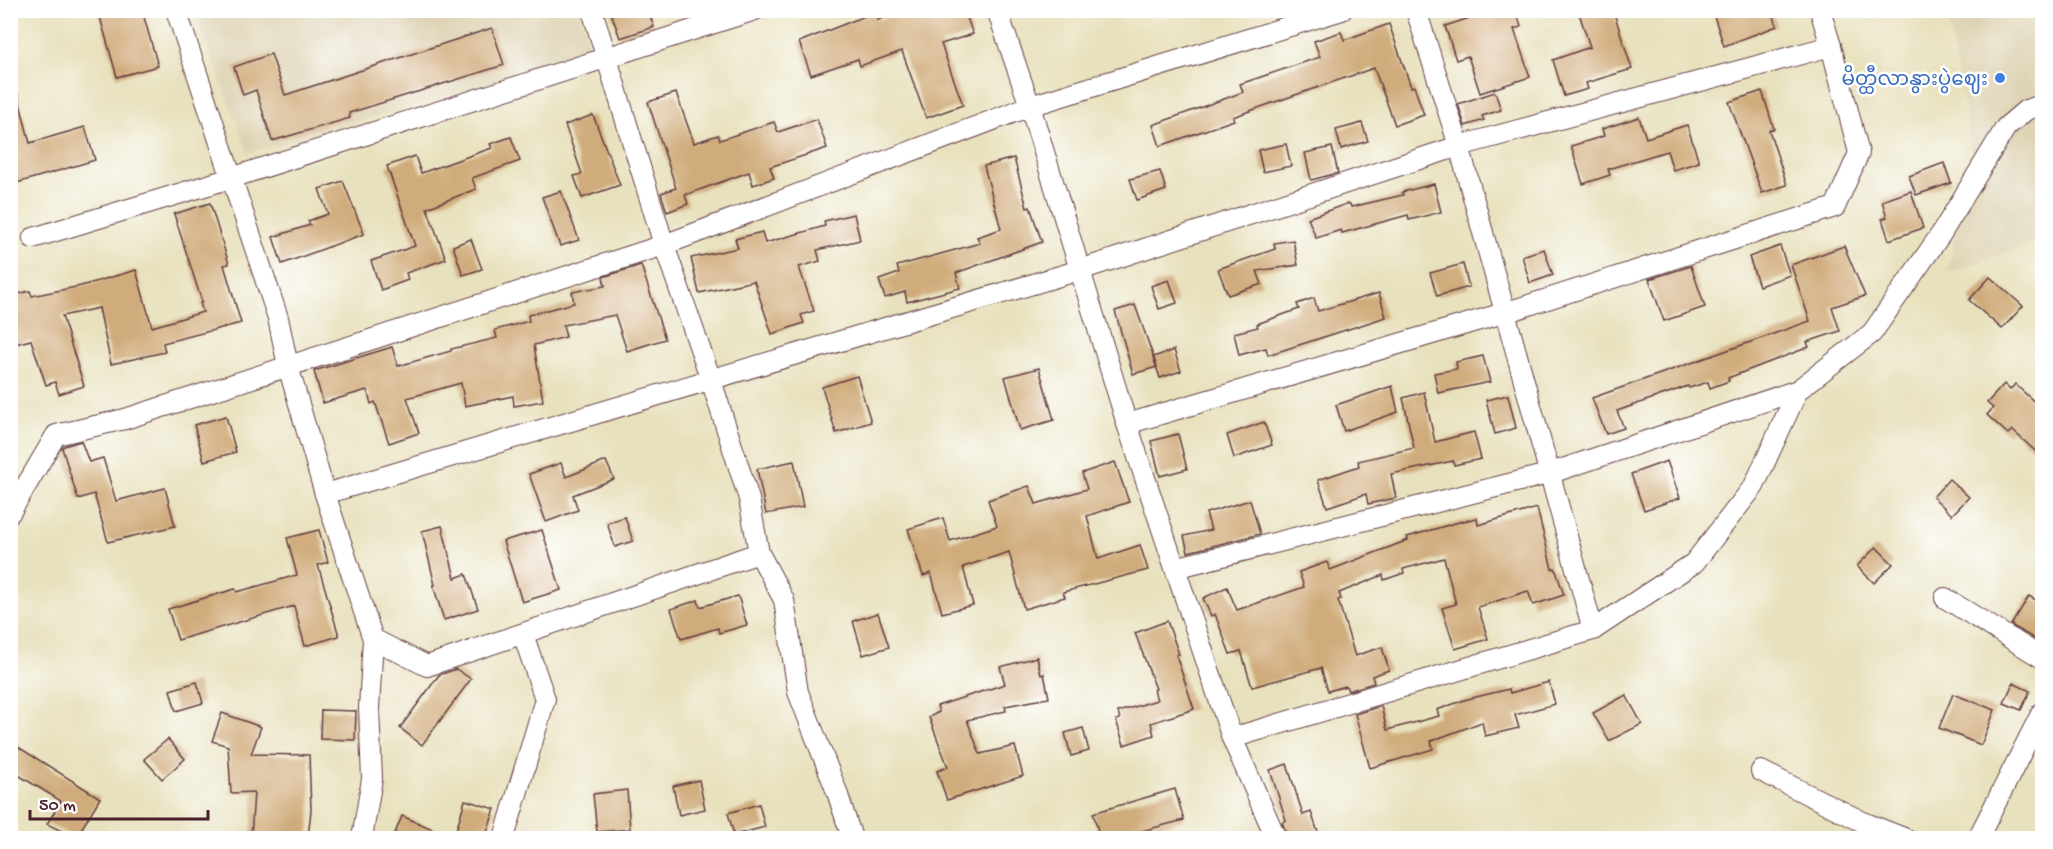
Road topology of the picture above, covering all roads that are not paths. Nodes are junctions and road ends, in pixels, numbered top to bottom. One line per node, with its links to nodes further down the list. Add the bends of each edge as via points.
1 (176, 10): 13 (street)
2 (592, 10): 9 (street)
3 (755, 10): 9 (street)
4 (997, 10): 11 (street)
5 (1342, 10): 11 (street)
6 (1416, 10): 12 (street)
7 (1820, 10): 8 (street)
8 (1831, 46): 12 (street); 17 (street, via 1859,153 1835,207)
9 (605, 57): 13 (street); 15 (street)
10 (2043, 105): 20 (street, via 2026,110 2006,127 1941,234 1872,333)
11 (1030, 106): 15 (street); 16 (street)
12 (1459, 146): 16 (street); 17 (street)
13 (231, 178): 14 (street); 18 (street, via 278,318)
14 (33, 238)
15 (664, 245): 18 (street); 19 (street)
16 (1080, 270): 19 (street); 21 (street)
17 (1507, 312): 21 (street); 22 (street)
18 (288, 366): 23 (street); 24 (street, via 125,419 56,435)
19 (711, 380): 23 (street); 25 (street, via 748,499)
20 (1798, 390): 22 (street); 28 (street, via 1754,486 1694,563)
21 (1127, 424): 26 (street)
22 (1548, 474): 26 (street); 28 (street)
23 (325, 494): 30 (street)
24 (10, 513)
25 (759, 553): 29 (street); 37 (street, via 784,600 798,692)
26 (1174, 568): 33 (street)
27 (1945, 598): 31 (street)
28 (1593, 630): 33 (street)
29 (523, 634): 30 (street, via 427,666); 36 (street, via 545,699)
30 (373, 639): 35 (street, via 369,708 372,779)
31 (2043, 658)
32 (2043, 712): 40 (street)
33 (1232, 738): 38 (street)
34 (1761, 771): 39 (street)
35 (362, 838)
36 (504, 838)
37 (852, 838)
38 (1276, 838)
39 (1904, 838)
40 (1978, 838)

